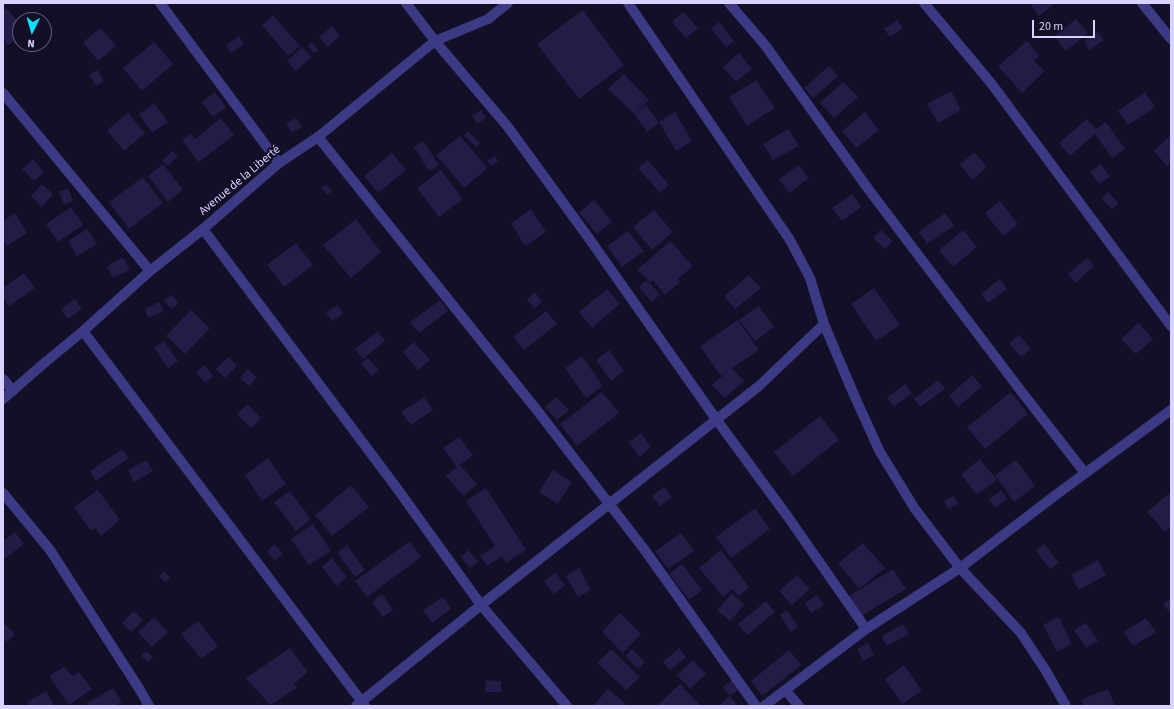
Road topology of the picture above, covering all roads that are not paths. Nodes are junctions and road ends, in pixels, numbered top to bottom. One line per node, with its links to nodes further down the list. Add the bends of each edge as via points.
1 (160, 3): 12 (street)
2 (406, 3): 9 (street)
3 (508, 3): 9 (street, Avenue de la Liberté, via 488,18)
4 (628, 3): 15 (street, via 790,240 810,278)
5 (730, 3): 23 (street, via 765,44 869,190)
6 (924, 3): 16 (street, via 991,83)
7 (1142, 3): 8 (street)
8 (1171, 39)
9 (435, 41): 11 (street, Avenue de la Liberté); 22 (street, via 508,127)
10 (3, 93): 14 (street)
11 (318, 137): 12 (street, Avenue de la Liberté); 25 (street, via 536,409)
12 (279, 163): 13 (street, Avenue de la Liberté)
13 (203, 229): 14 (street, Avenue de la Liberté); 27 (street)
14 (150, 271): 17 (street, Avenue de la Liberté)
15 (824, 324): 22 (street, via 759,386); 26 (street, via 880,452 915,509)
16 (1171, 326)
17 (83, 331): 19 (street, Avenue de la Liberté); 30 (street)
18 (3, 379): 19 (street)
19 (13, 391): 20 (street, Avenue de la Liberté)
20 (3, 399)
21 (1171, 410): 23 (street)
22 (716, 420): 25 (street); 28 (street)
23 (1085, 473): 26 (street)
24 (3, 493): 31 (street, via 50,550)
25 (608, 504): 27 (street); 33 (street, via 644,549)
26 (960, 568): 28 (street); 36 (street, via 1021,633)
27 (481, 605): 30 (street); 32 (street)
28 (866, 629): 29 (street)
29 (786, 691): 34 (street); 35 (street)
30 (361, 705)
31 (149, 706)
32 (567, 706)
33 (756, 706)
34 (764, 706)
35 (799, 706)
36 (1066, 706)

